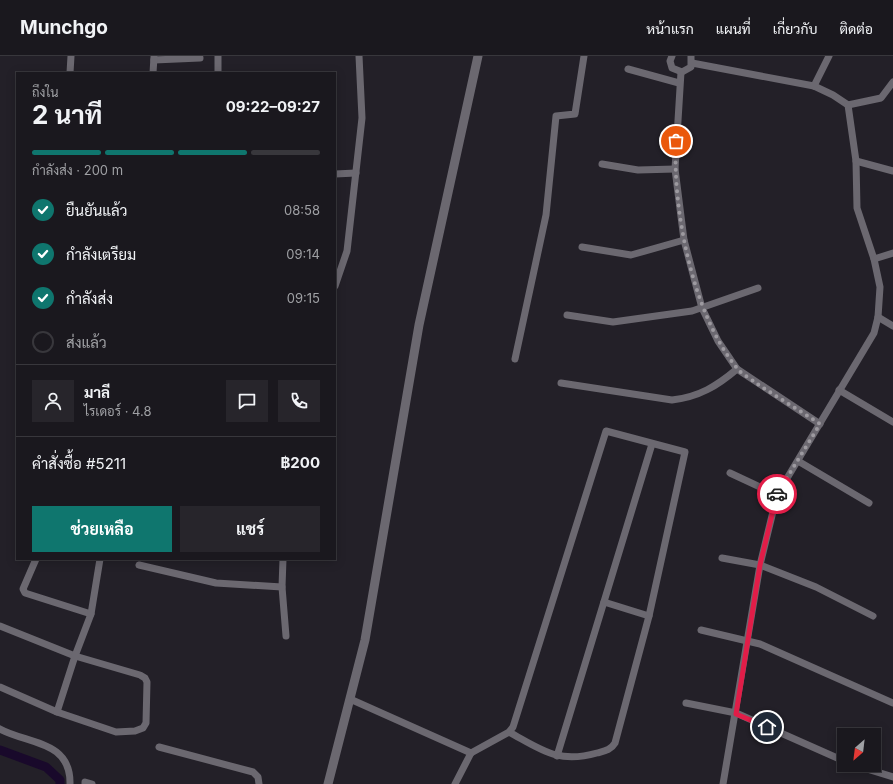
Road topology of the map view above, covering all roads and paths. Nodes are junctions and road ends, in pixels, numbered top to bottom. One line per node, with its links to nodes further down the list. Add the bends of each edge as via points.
1 (71, 56): 12 (street)
2 (218, 56): 14 (street)
3 (359, 56): 24 (street, via 362,118)
4 (478, 56): 64 (street, via 419,325 366,640)
5 (584, 56): 36 (street, via 575,114 556,116 546,215)
6 (672, 56): 15 (street, via 672,68)
7 (829, 56): 18 (street)
8 (154, 58): 9 (street); 13 (street)
9 (200, 58)
10 (691, 60): 15 (street, via 688,69); 18 (street)
11 (628, 69): 17 (street)
12 (70, 72)
13 (153, 72)
14 (218, 72)
15 (681, 72): 17 (street)
16 (893, 82): 19 (street, via 881,98)
17 (679, 83): 22 (street)
18 (814, 86): 19 (street)
19 (848, 105): 20 (street)
20 (856, 161): 23 (street); 29 (street, via 856,208)
21 (602, 164): 22 (street, via 638,170)
22 (675, 170): 26 (street)
23 (893, 171)
24 (356, 173): 25 (street); 30 (street, via 347,251)
25 (336, 174)
26 (684, 240): 27 (street, via 631,255); 32 (street)
27 (582, 247)
28 (893, 253): 29 (street)
29 (874, 259): 34 (street, via 880,287)
30 (336, 283)
31 (758, 288): 32 (street)
32 (702, 308): 33 (street, via 613,322); 37 (street, via 718,341)
33 (567, 315)
34 (878, 317): 35 (street); 39 (street, via 874,333)
35 (893, 326)
36 (515, 359)
37 (737, 370): 38 (street, via 719,385 705,392 672,400); 41 (street)
38 (561, 383)
39 (839, 390): 40 (street); 41 (street)
40 (893, 422)
41 (820, 424): 43 (street)
42 (652, 444): 54 (street); 56 (street, via 684,452); 70 (street, via 606,431 513,727)
43 (798, 461): 45 (street); 46 (street)
44 (730, 473): 45 (street)
45 (777, 495): 52 (street)
46 (869, 503)
47 (722, 558): 52 (street)
48 (36, 560): 55 (street, via 23,589 25,593)
49 (100, 560): 55 (street)
50 (283, 560): 53 (street)
51 (139, 565): 53 (street, via 216,583)
52 (760, 565): 57 (street, via 816,587); 61 (street)
53 (282, 587): 60 (street)
54 (604, 602): 56 (street); 73 (street)
55 (91, 614): 62 (street)
56 (649, 616): 73 (street, via 615,743 608,750 592,754 576,757)
57 (873, 616)
58 (0, 626): 62 (street)
59 (701, 630): 61 (street)
60 (286, 636)
61 (748, 641): 66 (street); 68 (street)
62 (75, 656): 67 (street); 67 (street, via 145,678 146,723 143,728 136,731 116,732)
63 (0, 687): 67 (street)
64 (350, 699): 72 (street); 81 (street)
65 (686, 703): 68 (street)
66 (893, 703)
67 (57, 712)
68 (736, 714): 74 (street); 83 (street)
69 (0, 729): 77 (street, via 51,748 59,754 70,774)
70 (509, 732): 72 (street); 73 (street)
71 (159, 747): 80 (street, via 253,772 258,777)
72 (470, 753): 82 (street)
73 (557, 756)
74 (837, 758)
75 (877, 772): 76 (street)
76 (893, 777)
77 (70, 784)
78 (85, 784): 79 (street)
79 (92, 784)
80 (258, 784)
81 (328, 784)
82 (455, 784)
83 (723, 784)

